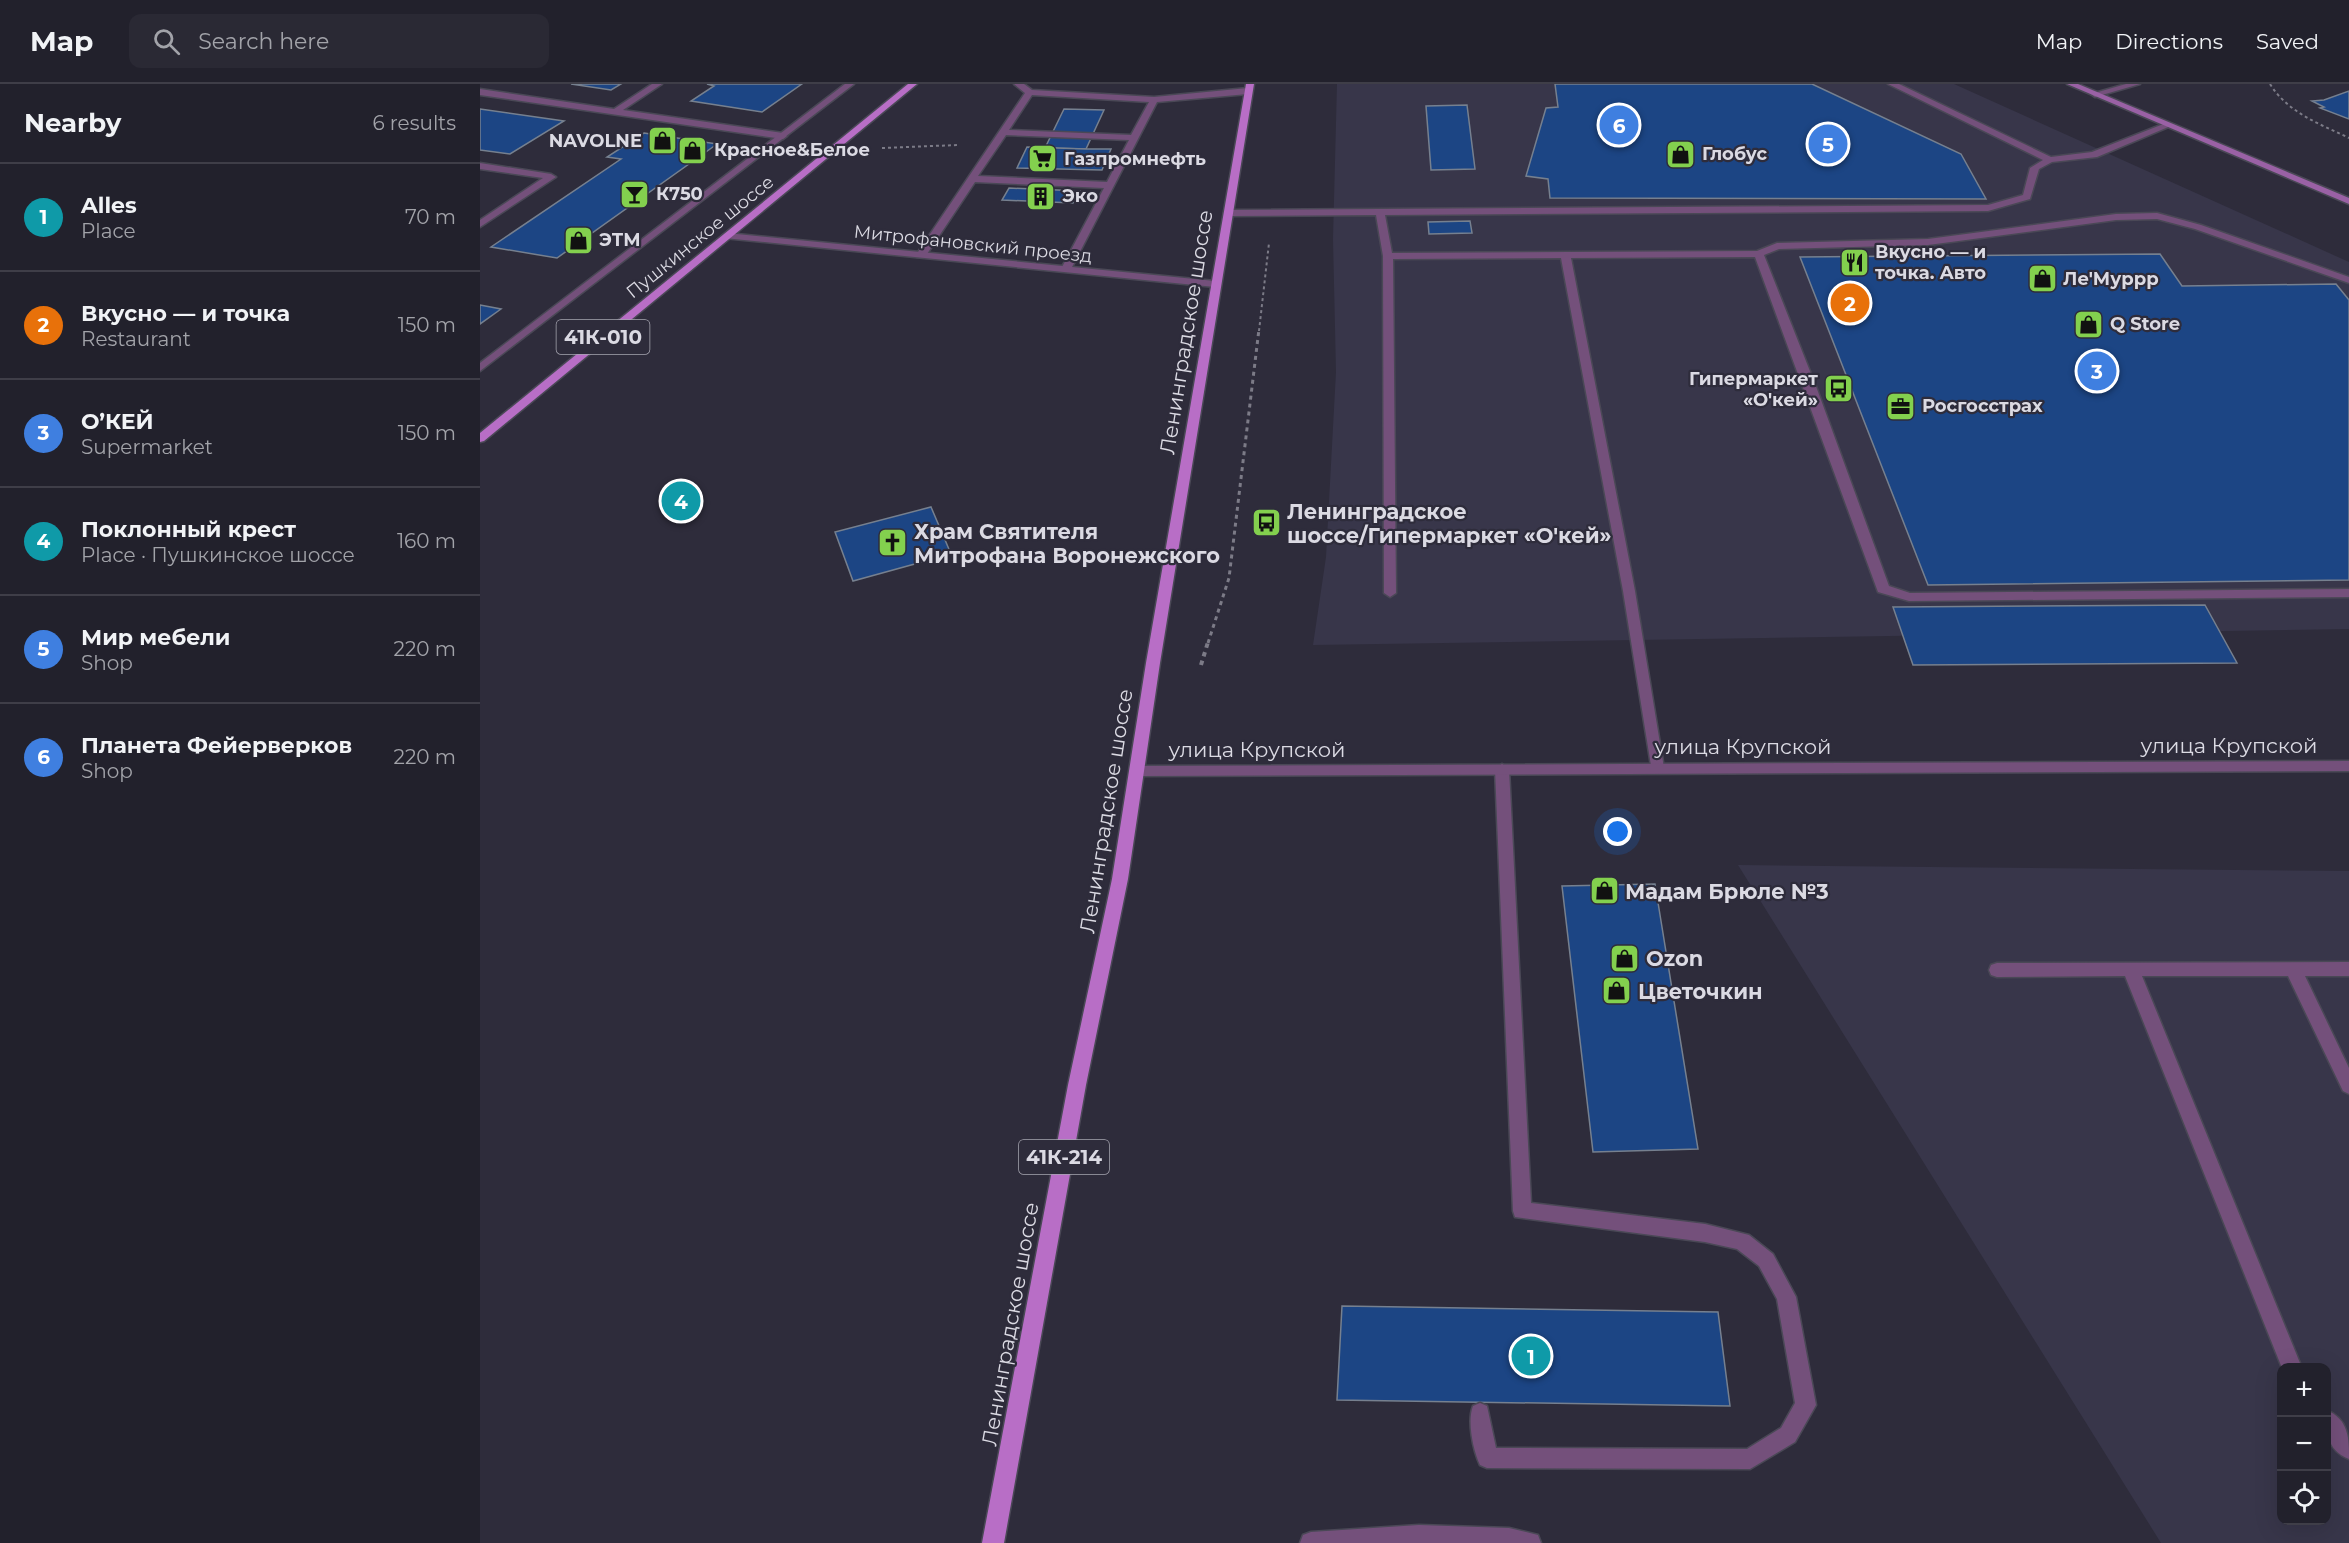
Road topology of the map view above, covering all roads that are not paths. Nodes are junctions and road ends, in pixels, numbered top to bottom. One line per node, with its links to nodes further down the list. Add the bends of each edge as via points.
1 (658, 84): 13 (street)
2 (850, 84): 16 (street)
3 (913, 84): 26 (main road, Пушкинское шоссе / 41К-010)
4 (1018, 84): 10 (street)
5 (1892, 84): 18 (street)
6 (2071, 84): 11 (main road)
7 (2136, 84): 11 (street)
8 (1249, 88): 12 (street); 24 (main road, Ленинградское шоссе / 41К-214)
9 (480, 92): 13 (street)
10 (1030, 92): 12 (street); 15 (street)
11 (2095, 94): 14 (main road)
12 (1154, 100): 17 (street)
13 (615, 112): 16 (street)
14 (2169, 125): 18 (street, via 2094,155); 22 (main road)
15 (1004, 132): 17 (street); 20 (street)
16 (783, 136): 34 (street)
17 (1134, 138): 21 (street)
18 (2050, 160): 23 (street, via 2035,168 2027,197 1988,208)
19 (480, 166): 25 (street, via 551,177)
20 (973, 179): 21 (street); 28 (street)
21 (1110, 185): 31 (street)
22 (2349, 201)
23 (1380, 212): 24 (street); 30 (street)
24 (1229, 213): 33 (main road, Ленинградское шоссе / 41К-214)
25 (480, 224)
26 (727, 236): 28 (street, Митрофановский проезд); 35 (main road, Пушкинское шоссе / 41К-010)
27 (1759, 254): 29 (street); 32 (street, via 1777,246 1928,242 2116,217 2157,216); 37 (street, via 1883,589 1910,597)
28 (921, 255): 31 (street, Митрофановский проезд)
29 (1565, 255): 30 (street); 39 (street, via 1629,591)
30 (1388, 256): 36 (street)
31 (1066, 269): 33 (street, Митрофановский проезд)
32 (2349, 280)
33 (1215, 284): 41 (main road, Ленинградское шоссе / 41К-214)
34 (480, 368)
35 (480, 439)
36 (1390, 592)
37 (2349, 593)
38 (2349, 766): 39 (street, улица Крупской)
39 (1657, 768): 40 (street, улица Крупской)
40 (1502, 769): 41 (street, улица Крупской); 48 (street, via 1522,1211 1742,1241 1766,1260 1786,1297 1806,1405 1788,1435 1750,1459 1487,1458)
41 (1137, 771): 51 (main road, Ленинградское шоссе / 41К-214, via 1120,879 1077,1085)
42 (2293, 969): 43 (street); 45 (street); 46 (street)
43 (2349, 969)
44 (1997, 970): 45 (street)
45 (2131, 970): 47 (street)
46 (2349, 1086)
47 (2290, 1363)
48 (1480, 1413)
49 (2331, 1426): 50 (street)
50 (2349, 1449)
51 (993, 1543)
52 (1311, 1543): 53 (street, via 1419,1536)
53 (1530, 1543)

